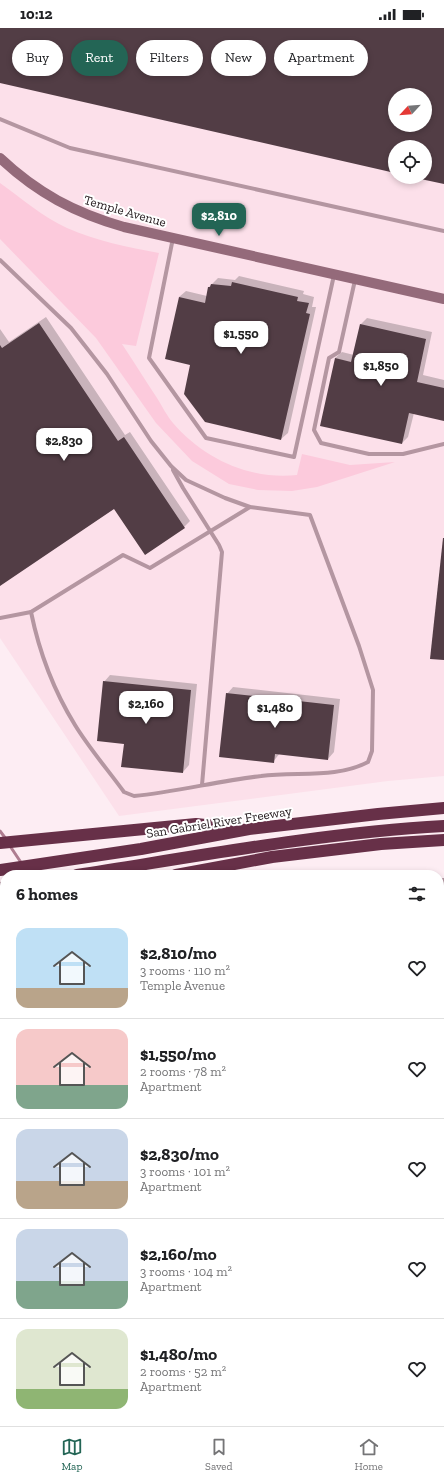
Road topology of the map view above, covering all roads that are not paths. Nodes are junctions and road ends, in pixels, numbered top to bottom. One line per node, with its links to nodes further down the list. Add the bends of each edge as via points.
1 (0, 119): 3 (lane, via 70,148)
2 (0, 158): 4 (main road, Temple Avenue, via 39,190 67,206 94,218)
3 (444, 231)
4 (173, 238): 6 (main road, Temple Avenue); 6 (lane, via 149,358 206,438 294,457)
5 (0, 260): 10 (lane, via 70,328 107,374 151,441)
6 (334, 274): 7 (main road, Temple Avenue)
7 (356, 279): 8 (main road, Temple Avenue); 9 (lane, via 339,352 329,358 314,430 321,443 369,454 403,454)
8 (444, 299)
9 (444, 444)
10 (171, 466): 11 (lane, via 186,480); 12 (lane)
11 (250, 507): 12 (lane); 15 (lane, via 310,514 373,690 372,751 368,762 360,766 313,774 277,774)
12 (210, 532): 13 (lane, via 150,568 123,555); 15 (lane, via 222,552)
13 (31, 612): 14 (lane); 15 (lane, via 36,636 49,671 75,725 124,792 134,796)
14 (0, 618)
15 (202, 785)
16 (444, 808): 19 (highway, San Gabriel River Freeway)
17 (444, 819): 22 (highway, via 316,831 157,856)
18 (444, 826): 24 (highway, via 314,838)
19 (249, 829): 21 (highway, via 196,824); 22 (highway, San Gabriel River Freeway)
20 (444, 840): 25 (highway, via 382,844 272,857)
21 (0, 843)
22 (143, 848): 23 (highway, San Gabriel River Freeway)
23 (0, 870)
24 (114, 870)
25 (203, 870)

